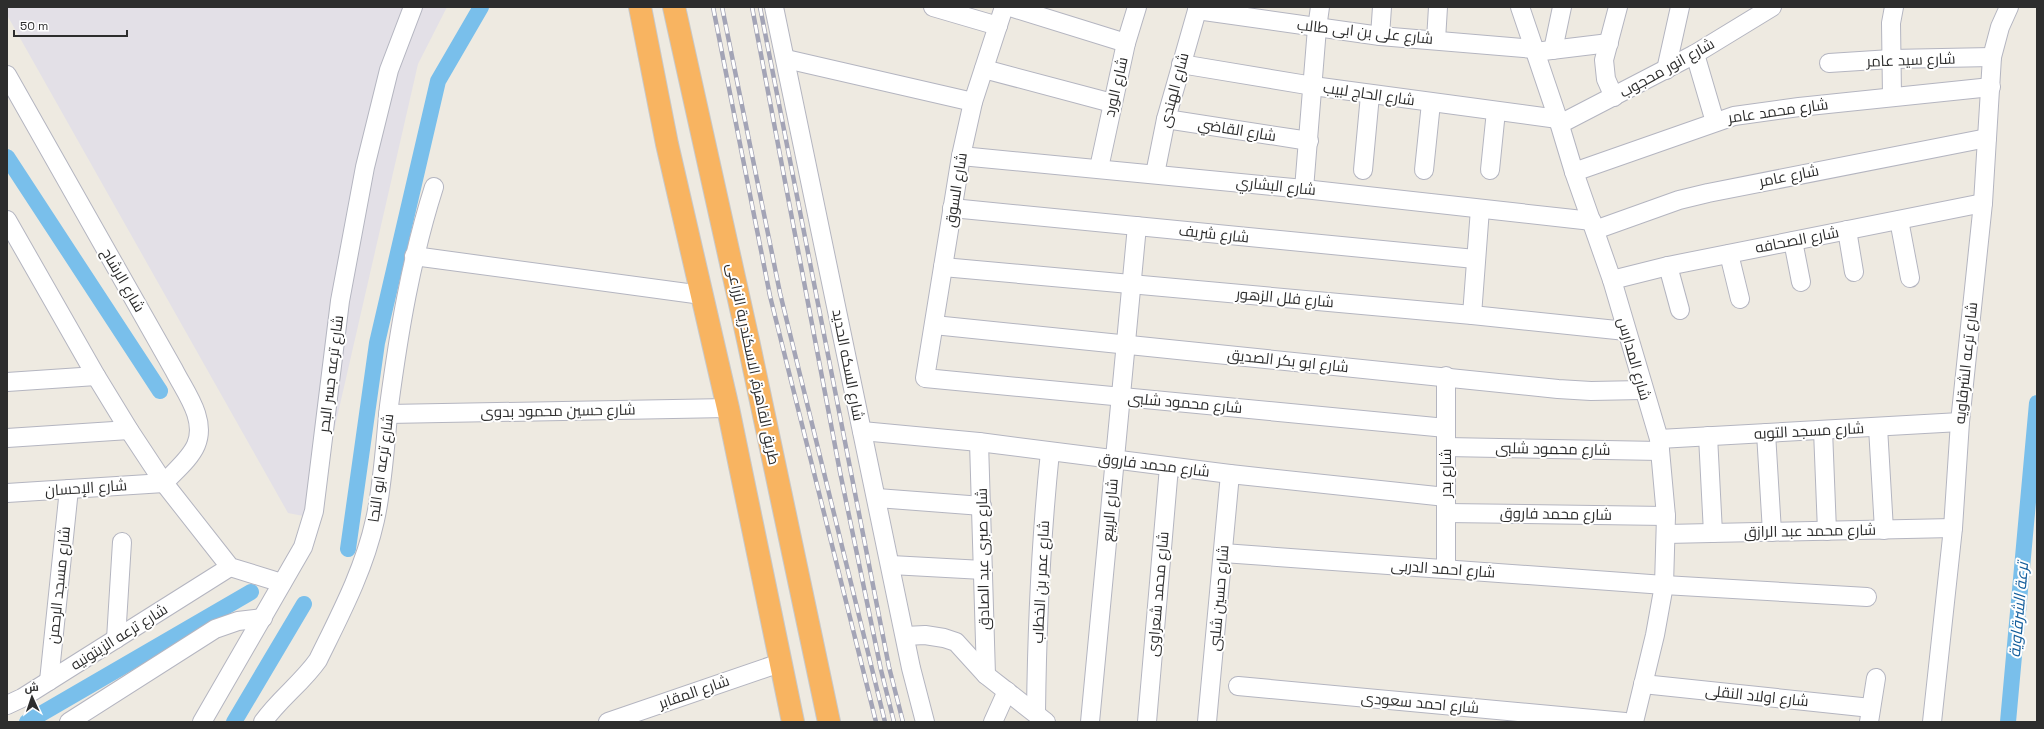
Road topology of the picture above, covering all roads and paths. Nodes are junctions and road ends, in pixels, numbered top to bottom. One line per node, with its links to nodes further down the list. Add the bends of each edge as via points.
1 (413, 7): 130 (street, شارع ترعه جسر البحر, via 389,70 364,175 340,301 314,511 303,547)
2 (640, 7): 80 (highway, via 667,144)
3 (674, 7): 151 (highway, طريق القاهرة, الاسكندرية الزراعى, via 750,347)
4 (774, 7): 31 (street, شارع السكه الحديد)
5 (933, 7): 21 (street)
6 (1004, 7): 21 (street, شارع السوق)
7 (1010, 7): 25 (street)
8 (1137, 7): 25 (street, شارع الورد)
9 (1320, 7): 22 (street)
10 (1382, 7): 23 (street)
11 (1438, 7): 24 (street)
12 (1520, 7): 27 (street, شارع المدارس)
13 (1562, 7): 28 (street)
14 (1618, 7): 26 (street)
15 (1680, 7): 36 (street)
16 (1772, 7): 20 (street, شارع انور محجوب)
17 (1894, 7): 32 (street, via 1891,23)
18 (2009, 7): 30 (street, شارع ترعه الشرقاويه, via 2000,27)
19 (1198, 9): 22 (street, شارع على بن ابى طالب); 33 (street, شارع الهندى)
20 (1745, 15): 29 (street, شارع انور محجوب)
21 (998, 26): 35 (street, شارع السوق)
22 (1317, 28): 23 (street, شارع على بن ابى طالب); 38 (street)
23 (1380, 36): 24 (street, شارع على بن ابى طالب)
24 (1436, 40): 27 (street, شارع على بن ابى طالب)
25 (1126, 43): 44 (street, شارع الورد)
26 (1609, 43): 28 (street, شارع على بن ابى طالب); 41 (street, via 1604,60 1606,79)
27 (1535, 50): 28 (street, شارع على بن ابى طالب); 48 (street, شارع المدارس)
28 (1553, 50)
29 (1695, 54): 36 (street, شارع انور محجوب); 49 (street)
30 (1992, 57): 32 (street, شارع سيد عامر); 39 (street, شارع ترعه الشرقاويه)
31 (786, 59): 43 (street); 100 (street, شارع السكه الحديد)
32 (1891, 59): 34 (street, شارع سيد عامر); 42 (street)
33 (1181, 64): 38 (street, شارع الحاج لبيب); 47 (street, شارع الهندى)
34 (1829, 64)
35 (984, 69): 43 (street, شارع السوق); 44 (street)
36 (1666, 70): 41 (street, شارع انور محجوب)
37 (7, 75): 111 (street, شارع الرشاح, via 194,409 200,432 196,446)
38 (1313, 86): 40 (street, شارع الحاج لبيب); 51 (street)
39 (1991, 87): 42 (street, شارع محمد عامر); 50 (street, شارع ترعه الشرقاويه)
40 (1370, 95): 45 (street, شارع الحاج لبيب); 54 (street)
41 (1614, 96): 48 (street, شارع انور محجوب)
42 (1892, 96): 49 (street, شارع محمد عامر, via 1756,112)
43 (973, 102): 52 (street, شارع السوق)
44 (1112, 103): 53 (street, شارع الورد)
45 (1431, 103): 46 (street, شارع الحاج لبيب); 55 (street)
46 (1496, 110): 48 (street, شارع الحاج لبيب); 56 (street)
47 (1166, 118): 51 (street, شارع القاضي); 58 (street, شارع الهندى)
48 (1559, 122): 57 (street, شارع المدارس)
49 (1715, 122): 57 (street, شارع محمد عامر)
50 (1987, 138): 61 (street, شارع ترعه الشرقاويه); 67 (street, شارع عامر, via 1708,193)
51 (1309, 141): 60 (street)
52 (961, 156): 53 (street, شارع البشاري); 62 (street, شارع السوق)
53 (1099, 168): 58 (street, شارع البشاري)
54 (1363, 170)
55 (1424, 170)
56 (1490, 170)
57 (1574, 172): 67 (street, شارع المدارس)
58 (1155, 174): 60 (street, شارع البشاري)
59 (434, 187): 71 (street, شارع ترعه ابو النجا)
60 (1304, 189): 63 (street, شارع البشاري)
61 (1983, 203): 65 (street, شارع الصحافه); 95 (street, شارع ترعه الشرقاويه)
62 (952, 208): 66 (street, شارع شريف); 74 (street, شارع السوق)
63 (1480, 208): 67 (street, شارع البشاري); 72 (street)
64 (7, 220): 87 (street)
65 (1899, 220): 68 (street, شارع الصحافه); 76 (street)
66 (1137, 226): 72 (street, شارع شريف); 79 (street, شارع الربيع)
67 (1593, 226): 77 (street, شارع المدارس)
68 (1847, 230): 69 (street, شارع الصحافه); 75 (street)
69 (1793, 241): 70 (street, شارع الصحافه); 78 (street)
70 (1728, 254): 73 (street, شارع الصحافه); 81 (street)
71 (414, 256): 80 (street); 94 (street, شارع ترعه ابو النجا)
72 (1475, 259): 83 (street)
73 (1668, 266): 77 (street, شارع الصحافه); 82 (street)
74 (943, 267): 79 (street, شارع فلل الزهور); 84 (street, شارع السوق)
75 (1854, 272)
76 (1910, 278)
77 (1612, 280): 85 (street, شارع المدارس)
78 (1801, 282)
79 (1132, 284): 83 (street, شارع فلل الزهور); 86 (street, شارع الربيع)
80 (702, 295): 93 (highway)
81 (1740, 299)
82 (1680, 310)
83 (1472, 315): 85 (street, شارع فلل الزهور)
84 (934, 325): 86 (street, شارع ابو بكر الصديق); 89 (street, شارع السوق)
85 (1626, 331): 91 (street, شارع المدارس)
86 (1126, 345): 88 (street, شارع ابو بكر الصديق); 92 (street, شارع الربيع)
87 (96, 376): 90 (street); 98 (street)
88 (1446, 376): 91 (street, شارع ابو بكر الصديق, via 1558,389); 97 (street, شارع بدر)
89 (925, 378): 92 (street, شارع محمود شلبى)
90 (7, 382)
91 (1643, 390): 105 (street, شارع المدارس)
92 (1121, 397): 97 (street, شارع محمود شلبى); 108 (street, شارع الربيع)
93 (728, 408): 94 (street, شارع حسين محمود بدوى); 136 (highway)
94 (388, 414): 148 (street, شارع ترعه ابو النجا, via 375,519 354,586 312,670 271,710)
95 (1960, 422): 96 (street, شارع مسجد التوبه); 118 (street, شارع ترعه الشرقاويه)
96 (1878, 427): 99 (street, شارع مسجد التوبه); 119 (street)
97 (1446, 428): 106 (street, شارع بدر)
98 (129, 430): 103 (street); 111 (street)
99 (1823, 430): 101 (street, شارع مسجد التوبه); 120 (street)
100 (862, 431): 104 (street, شارع محمد فاروق); 114 (street, شارع السكه الحديد)
101 (1766, 433): 102 (street, شارع مسجد التوبه); 121 (street)
102 (1708, 436): 105 (street, شارع مسجد التوبه); 122 (street)
103 (7, 438)
104 (979, 442): 107 (street, شارع محمد فاروق); 116 (street, شارع صبرى عبد الصادق)
105 (1659, 445): 106 (street, شارع محمود شلبى); 117 (street, شارع المدارس)
106 (1446, 447): 115 (street, شارع بدر)
107 (1050, 452): 108 (street, شارع محمد فاروق); 145 (street, شارع عمر بن الخطاب, via 1037,657)
108 (1114, 460): 109 (street, شارع محمد فاروق); 154 (street, شارع الربيع)
109 (1169, 467): 110 (street, شارع محمد فاروق); 155 (street, شارع محمد شعراوى)
110 (1230, 474): 115 (street, شارع محمد فاروق); 125 (street, شارع حسين شلبى)
111 (164, 483): 112 (street, شارع الإحسان); 127 (street)
112 (69, 489): 113 (street, شارع الإحسان); 139 (street, شارع مسجد الرحمن)
113 (7, 493)
114 (877, 498): 116 (street); 126 (street, شارع السكه الحديد)
115 (1446, 505): 117 (street, شارع محمد فاروق); 128 (street, شارع بدر)
116 (982, 506): 129 (street, شارع صبرى عبد الصادق)
117 (1666, 516): 123 (street, شارع المدارس)
118 (1954, 528): 119 (street, شارع محمد عبد الرازق); 159 (street, شارع ترعه الشرقاويه)
119 (1884, 530): 120 (street, شارع محمد عبد الرازق)
120 (1827, 531): 121 (street, شارع محمد عبد الرازق)
121 (1772, 532): 122 (street, شارع محمد عبد الرازق)
122 (1713, 533): 123 (street, شارع محمد عبد الرازق)
123 (1666, 534): 131 (street, شارع المدارس)
124 (122, 542): 135 (street)
125 (1223, 553): 128 (street, شارع احمد الدربى); 156 (street, شارع حسين شلبى)
126 (891, 565): 129 (street); 134 (street, شارع السكه الحديد)
127 (230, 567): 130 (street); 135 (street, شارع ترعه الزيتونيه)
128 (1446, 569): 131 (street, شارع احمد الدربى)
129 (983, 570): 137 (street, شارع صبرى عبد الصادق)
130 (282, 583): 133 (street, شارع ترعه جسر البحر)
131 (1664, 585): 132 (street, شارع احمد الدربى); 140 (street, شارع المدارس)
132 (1867, 597)
133 (263, 618): 146 (street, via 238,621 215,629); 147 (street, شارع ترعه جسر البحر)
134 (905, 636): 137 (street, via 924,635 956,642); 152 (street, شارع السكه الحديد)
135 (116, 639): 139 (street, شارع ترعه الزيتونيه)
136 (780, 663): 149 (street, شارع المقابر); 150 (highway)
137 (986, 675): 142 (street)
138 (1876, 678): 144 (street)
139 (48, 681): 143 (street, شارع ترعه الزيتونيه)
140 (1643, 684): 144 (street, شارع اولاد النقلى); 158 (street, شارع المدارس)
141 (1238, 686): 157 (street, شارع احمد سعودى)
142 (1007, 691): 145 (street); 153 (street)
143 (7, 705)
144 (1870, 715)
145 (1041, 718)
146 (69, 722)
147 (202, 722)
148 (263, 722)
149 (608, 722)
150 (793, 722)
151 (829, 722)
152 (925, 722)
153 (993, 722)
154 (1090, 722)
155 (1147, 722)
156 (1207, 722)
157 (1625, 722)
158 (1634, 722)
159 (1932, 722)

